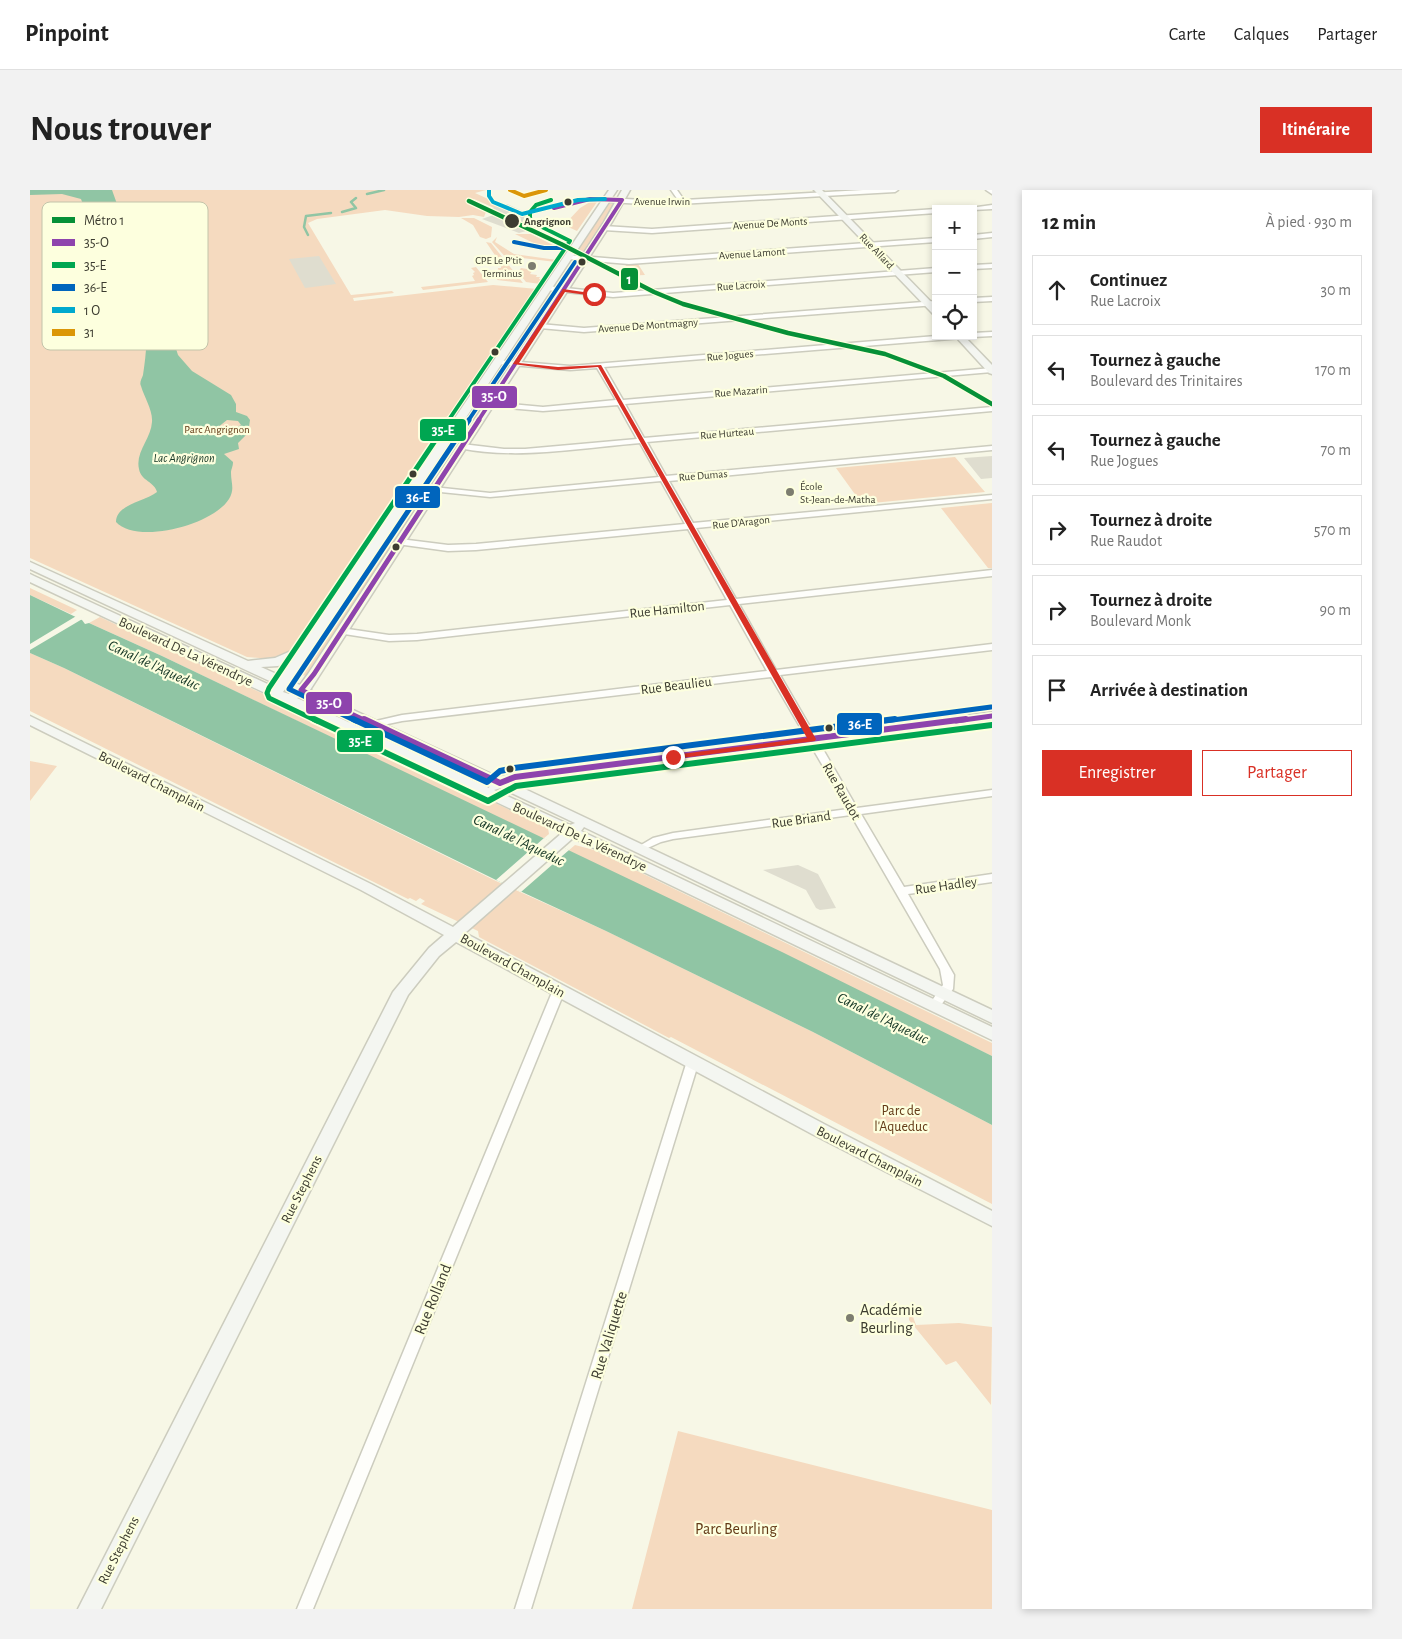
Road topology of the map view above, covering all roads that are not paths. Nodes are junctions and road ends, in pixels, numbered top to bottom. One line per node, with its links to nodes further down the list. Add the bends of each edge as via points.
1 (613, 190): 6 (main road)
2 (626, 190): 7 (main road)
3 (674, 190): 8 (street)
4 (895, 190): 5 (street, Avenue Irwin)
5 (820, 192): 8 (street, Avenue Irwin); 12 (main road, Rue Allard)
6 (608, 200): 7 (street, Avenue Irwin); 18 (main road)
7 (622, 200): 8 (street, Avenue Irwin); 13 (main road)
8 (682, 202)
9 (992, 207): 10 (street)
10 (977, 208)
11 (932, 211): 12 (street, Avenue De Monts)
12 (845, 218): 13 (street, Avenue De Monts, via 652,231); 17 (main road, Rue Allard)
13 (604, 228): 19 (main road)
14 (992, 235): 15 (street)
15 (977, 237)
16 (932, 240): 17 (street, Avenue Lamont)
17 (870, 244): 19 (street, Avenue Lamont, via 627,262); 23 (main road, Rue Allard)
18 (568, 257): 19 (street, Avenue Lamont); 24 (main road)
19 (584, 258): 25 (main road)
20 (992, 266): 21 (street)
21 (977, 267)
22 (932, 270): 23 (street, Rue Lacroix)
23 (898, 273): 25 (street, Rue Lacroix, via 613,294); 28 (main road, Rue Allard)
24 (547, 288): 25 (street, Rue Lacroix); 34 (main road)
25 (563, 291): 29 (main road)
26 (992, 299): 27 (street)
27 (977, 300)
28 (932, 303): 29 (street, Avenue De Montmagny, via 584,330)
29 (540, 326): 35 (main road)
30 (992, 334): 31 (street)
31 (977, 335)
32 (932, 338): 36 (street, Rue Jogues)
33 (963, 340): 37 (main road)
34 (498, 362): 35 (street, Rue Jogues); 45 (main road)
35 (516, 364): 36 (street, Rue Jogues, via 558,368); 39 (main road)
36 (600, 366): 38 (street, Rue Raudot)
37 (992, 370): 38 (street, Rue Mazarin)
38 (620, 402): 39 (street, Rue Mazarin, via 536,409); 41 (street, Rue Raudot)
39 (490, 404): 42 (main road)
40 (992, 408): 41 (street, Rue Hurteau)
41 (642, 440): 42 (street, Rue Hurteau, via 518,451); 44 (street, Rue Raudot)
42 (462, 446): 46 (main road)
43 (992, 448): 44 (street, Rue Dumas)
44 (664, 479): 46 (street, Rue Dumas, via 490,495); 48 (street, Rue Raudot)
45 (414, 487): 46 (street, Rue Dumas); 56 (main road)
46 (434, 490): 49 (main road)
47 (992, 497): 48 (street, Rue D'Aragon)
48 (690, 526): 49 (street, Rue D'Aragon, via 465,548); 53 (street, Rue Raudot)
49 (400, 542): 54 (main road)
50 (30, 565): 57 (main road, Boulevard De La Vérendrye)
51 (992, 573): 53 (street, Rue Hamilton)
52 (30, 578): 59 (main road, Boulevard De La Vérendrye)
53 (734, 602): 54 (street, Rue Hamilton, via 408,638); 58 (street, Rue Raudot)
54 (341, 631): 60 (main road)
55 (992, 647): 58 (street, Rue Beaulieu)
56 (306, 649): 57 (main road, via 278,662); 59 (main road)
57 (247, 665): 59 (main road, Boulevard De La Vérendrye)
58 (774, 673): 64 (street, Rue Beaulieu, via 402,718); 66 (street, Rue Raudot)
59 (280, 688): 60 (main road, Boulevard De La Vérendrye); 61 (main road, Boulevard De La Vérendrye)
60 (301, 690): 61 (main road); 64 (main road, Boulevard De La Vérendrye)
61 (289, 699): 65 (main road, Boulevard De La Vérendrye)
62 (992, 716): 66 (main road)
63 (30, 720): 76 (main road, Boulevard Champlain)
64 (375, 725): 65 (street, Rue Beaulieu); 67 (main road, Boulevard De La Vérendrye)
65 (363, 734): 68 (main road, Boulevard De La Vérendrye)
66 (812, 739): 67 (main road, via 515,777); 70 (street, Rue Raudot)
67 (500, 783): 68 (main road); 71 (main road, Boulevard De La Vérendrye)
68 (488, 792): 72 (main road, Boulevard De La Vérendrye)
69 (992, 794): 70 (street, Rue Briand)
70 (854, 812): 73 (street, Rue Briand, via 664,838); 75 (street, Rue Raudot)
71 (583, 821): 72 (main road, Rue Stephens); 73 (main road, Boulevard De La Vérendrye)
72 (571, 831): 76 (main road, Rue Stephens); 78 (main road, Boulevard De La Vérendrye)
73 (641, 848): 78 (main road, Boulevard De La Vérendrye)
74 (992, 878): 75 (street, Rue Hadley)
75 (900, 891): 78 (street, Rue Raudot, via 948,974 950,986)
76 (455, 933): 77 (main road, Boulevard Champlain); 83 (main road, Rue Stephens, via 422,965 401,992)
77 (559, 990): 81 (main road, Boulevard Champlain); 84 (street, Rue Rolland)
78 (939, 1000): 79 (main road, Boulevard De La Vérendrye); 80 (main road, Boulevard De La Vérendrye)
79 (992, 1017)
80 (992, 1034)
81 (693, 1061): 82 (main road, Boulevard Champlain); 85 (street, Rue Valiquette)
82 (992, 1218)
83 (89, 1609)
84 (305, 1609)
85 (523, 1609)

